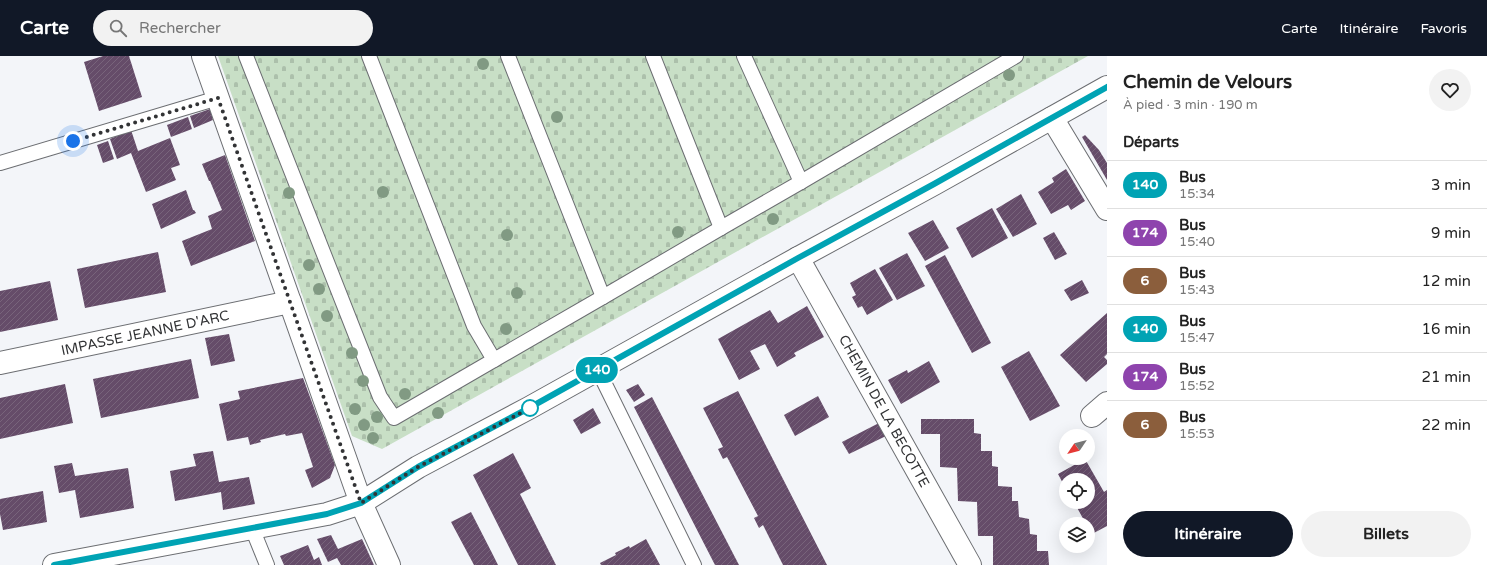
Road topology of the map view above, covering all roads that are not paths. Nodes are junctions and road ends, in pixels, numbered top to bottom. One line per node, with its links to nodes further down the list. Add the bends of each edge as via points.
1 (203, 56): 9 (street)
2 (246, 56): 18 (lane, via 380,397 394,418)
3 (368, 56): 18 (lane, via 474,326)
4 (508, 56): 16 (lane)
5 (653, 56): 14 (lane)
6 (744, 56): 12 (lane)
7 (1016, 56): 12 (lane)
8 (1107, 87): 10 (street)
9 (218, 98): 11 (lane); 17 (street)
10 (1052, 118): 13 (street); 15 (street)
11 (0, 163)
12 (801, 182): 14 (lane)
13 (1107, 209)
14 (721, 228): 16 (lane)
15 (798, 258): 20 (street); 28 (street, CHEMIN DE LA BECOTTE)
16 (603, 297): 18 (lane)
17 (290, 302): 19 (street, IMPASSE JEANNE D'ARC); 21 (street)
18 (494, 360)
19 (0, 363)
20 (598, 370): 21 (street, via 418,467); 27 (lane)
21 (361, 503): 22 (street, via 327,514); 26 (street)
22 (252, 528): 23 (street); 25 (lane)
23 (106, 560): 24 (street)
24 (54, 565)
25 (267, 565)
26 (389, 565)
27 (694, 565)
28 (970, 565)

